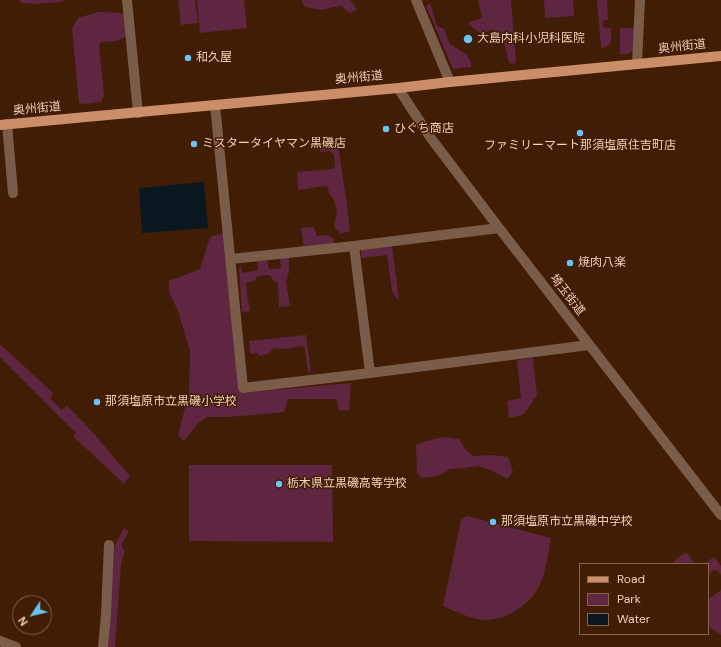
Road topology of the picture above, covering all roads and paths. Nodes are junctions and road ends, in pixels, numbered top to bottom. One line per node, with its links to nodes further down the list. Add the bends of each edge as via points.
1 (127, 0): 9 (street)
2 (416, 0): 6 (street)
3 (640, 0): 5 (street)
4 (721, 56): 5 (main road, 奥州街道)
5 (637, 64): 6 (main road, 奥州街道)
6 (450, 82): 7 (main road, 奥州街道)
7 (398, 88): 8 (main road, 奥州街道); 12 (street, 埼玉街道, via 430,137)
8 (215, 105): 9 (main road, 奥州街道); 14 (street)
9 (138, 113): 10 (main road, 奥州街道)
10 (4, 125): 11 (street)
11 (13, 193)
12 (499, 228): 13 (street); 15 (street, 埼玉街道)
13 (354, 246): 14 (street); 16 (street)
14 (231, 259): 16 (street, via 243,388)
15 (589, 345): 16 (street); 17 (street, 埼玉街道)
16 (370, 373)
17 (721, 515)
18 (109, 545): 21 (street)
19 (0, 641): 20 (street)
20 (16, 647)
21 (103, 647)

